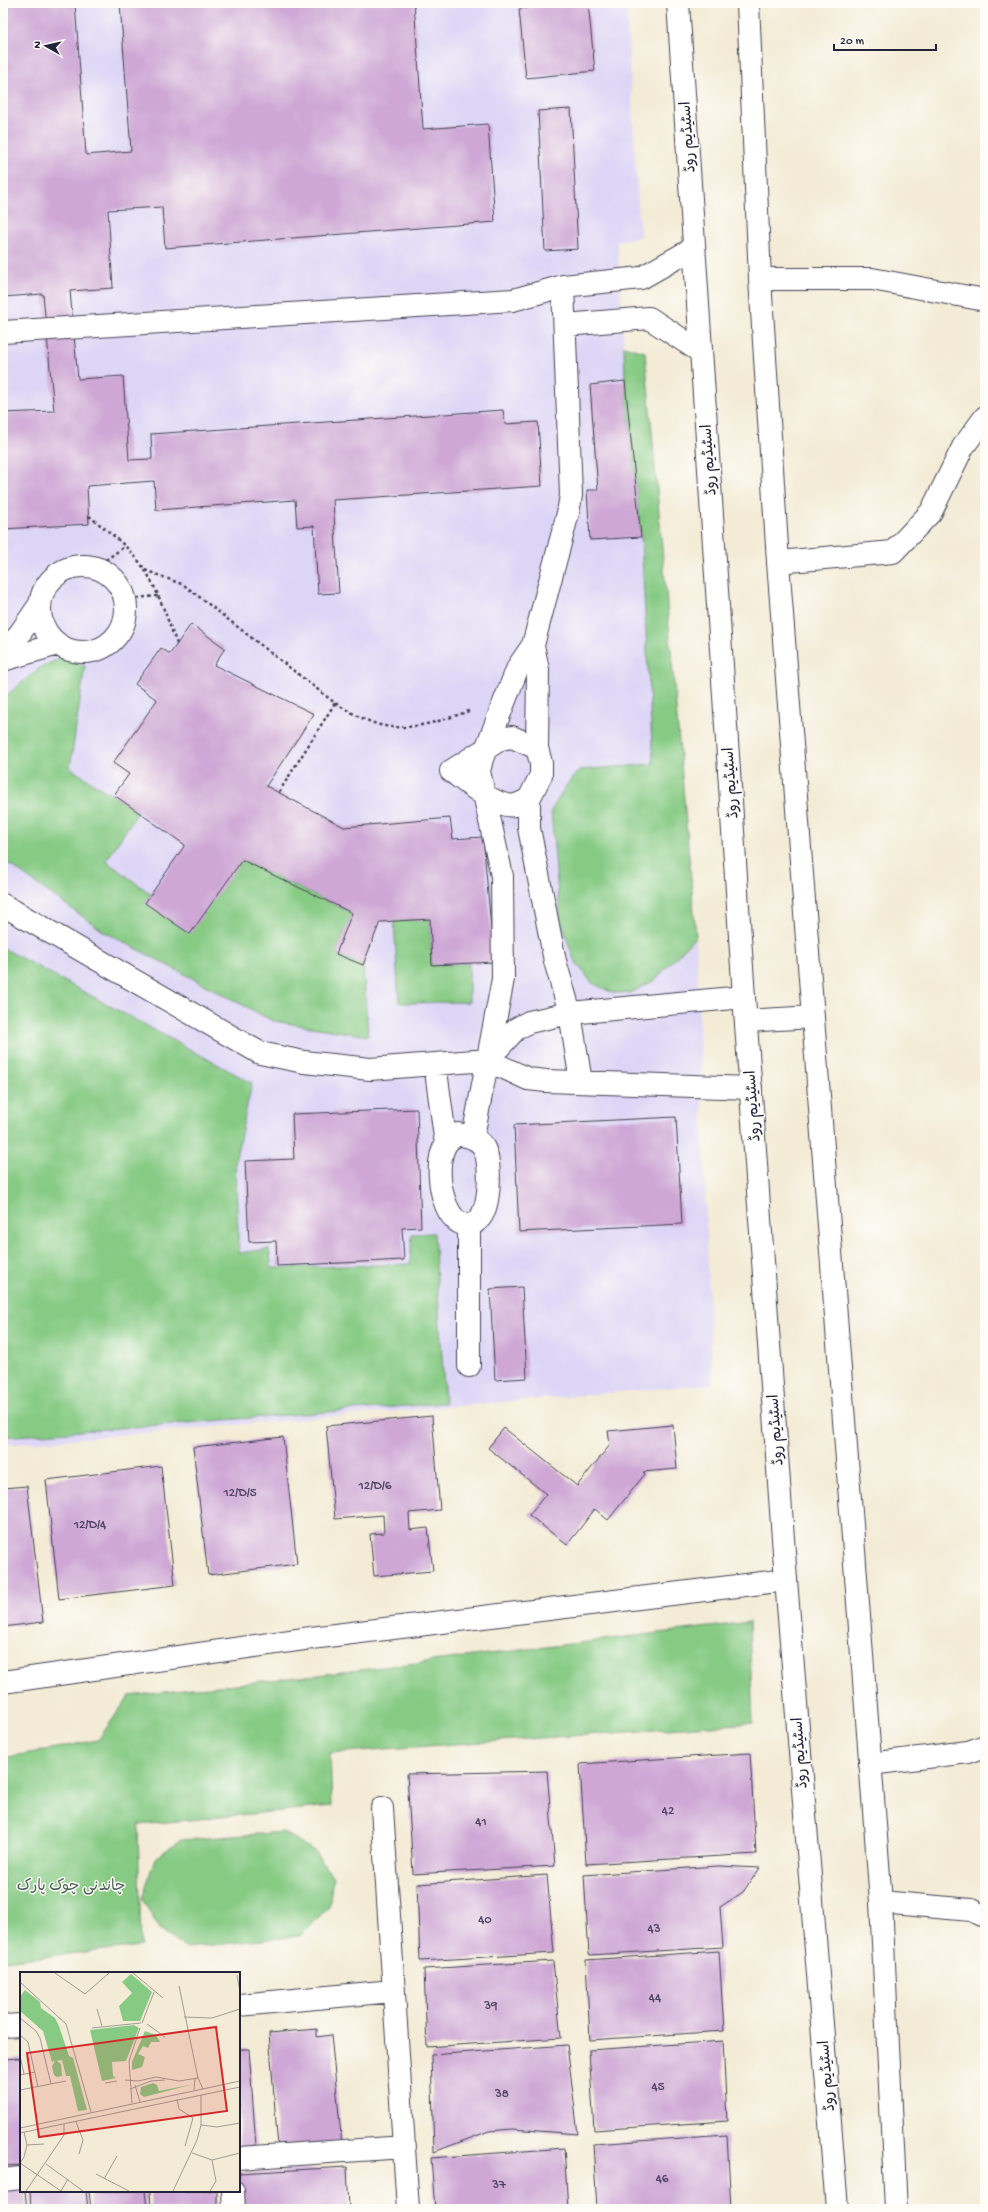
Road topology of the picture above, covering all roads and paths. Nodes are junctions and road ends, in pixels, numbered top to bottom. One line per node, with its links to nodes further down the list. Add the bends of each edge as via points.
1 (678, 3): 3 (main road, اسٹیڈیم روڈ)
2 (748, 3): 4 (main road)
3 (694, 248): 5 (main road, via 641,278); 9 (main road, اسٹیڈیم روڈ)
4 (760, 279): 6 (main road, via 872,279); 13 (main road)
5 (563, 286): 7 (main road); 8 (main road, via 513,300)
6 (985, 300)
7 (565, 325): 9 (main road, via 649,318); 21 (main road, via 571,495)
8 (3, 332)
9 (701, 352): 31 (main road, اسٹیڈیم روڈ)
10 (985, 418): 13 (main road, via 963,447 931,512 894,552)
11 (89, 516): 12 (path)
12 (125, 546): 14 (path); 15 (path)
13 (778, 562): 33 (main road)
14 (96, 567): 17 (main road, via 109,574 120,585); 18 (main road, via 66,569 54,577 45,589)
15 (145, 570): 16 (path); 24 (path, via 184,585)
16 (158, 596): 17 (path); 20 (path)
17 (125, 599): 19 (main road, via 126,614 122,628 113,640 100,648 86,652 71,651)
18 (40, 604): 19 (main road, via 47,633); 22 (main road)
19 (58, 644): 22 (main road)
20 (177, 644)
21 (532, 645): 23 (main road, via 518,667); 25 (main road, via 538,670)
22 (3, 659)
23 (506, 698): 24 (path, via 442,721 408,726 385,726 354,714); 26 (main road)
24 (335, 703): 27 (path)
25 (537, 748): 26 (main road, via 512,737 501,739); 29 (main road, via 541,775)
26 (486, 749): 28 (main road, via 479,771); 28 (main road, via 451,771)
27 (279, 792)
28 (486, 796): 29 (main road, via 506,805 515,805); 35 (main road, via 502,876 503,979 498,1015)
29 (529, 799): 32 (main road, via 529,828 535,865 555,961)
30 (3, 905): 36 (main road, via 260,1054 370,1069)
31 (744, 997): 32 (main road); 34 (main road, اسٹیڈیم روڈ)
32 (570, 1013): 35 (main road, via 529,1022 516,1030); 37 (main road)
33 (813, 1017): 34 (main road); 46 (main road)
34 (746, 1021): 38 (main road, اسٹیڈیم روڈ)
35 (487, 1060): 36 (main road); 37 (main road, via 528,1079); 39 (main road)
36 (435, 1064): 40 (main road)
37 (581, 1082): 38 (main road)
38 (750, 1088): 43 (main road, اسٹیڈیم روڈ)
39 (473, 1137): 40 (main road, via 458,1134); 41 (main road, via 483,1146 487,1160 488,1195 480,1219)
40 (446, 1144): 41 (main road, via 441,1160 440,1186 447,1207 457,1222)
41 (469, 1226): 42 (main road)
42 (468, 1366)
43 (786, 1580): 44 (main road, via 311,1638); 61 (main road, اسٹیڈیم روڈ)
44 (3, 1682)
45 (985, 1746): 46 (main road, via 968,1752)
46 (870, 1764): 48 (main road)
47 (382, 1808): 50 (main road)
48 (881, 1902): 49 (main road, via 971,1910); 62 (main road)
49 (985, 1916)
50 (393, 1991): 51 (main road); 54 (main road)
51 (240, 2005)
52 (20, 2025): 53 (main road)
53 (3, 2026)
54 (405, 2146): 55 (main road); 60 (main road)
55 (240, 2158)
56 (20, 2178): 57 (main road)
57 (3, 2180)
58 (233, 2192): 59 (main road)
59 (234, 2209)
60 (408, 2209)
61 (837, 2209)
62 (896, 2209)

